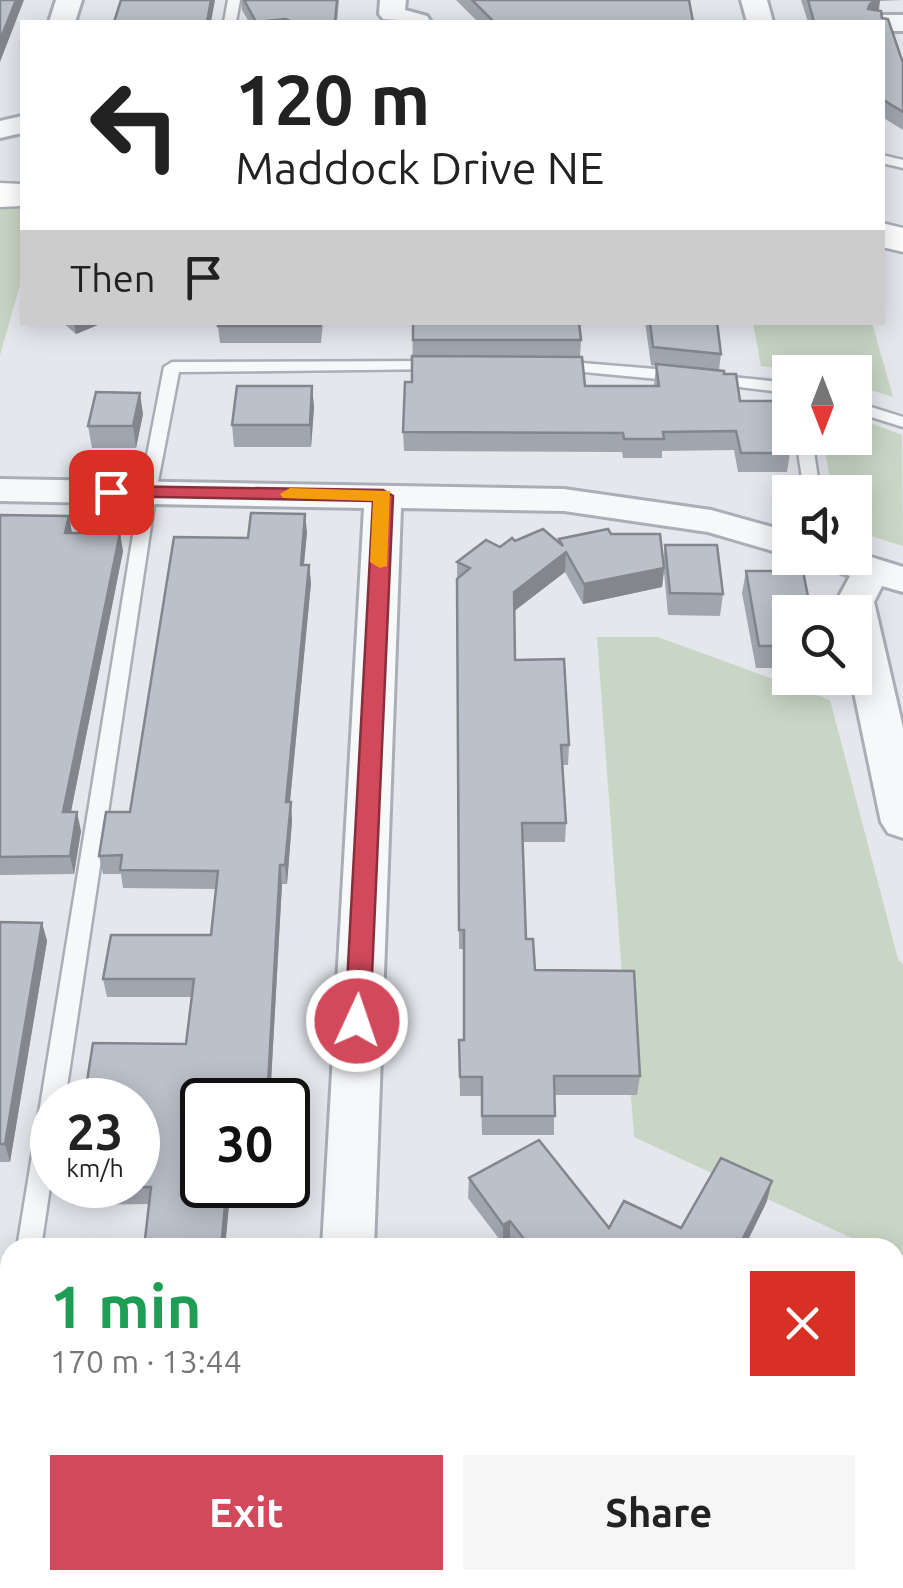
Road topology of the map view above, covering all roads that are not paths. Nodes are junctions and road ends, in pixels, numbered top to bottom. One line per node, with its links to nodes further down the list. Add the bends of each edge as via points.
1 (392, 0): 2 (street, via 392,14)
2 (412, 20)
3 (460, 366): 9 (lane, via 172,367)
4 (536, 366): 5 (lane)
5 (772, 386)
6 (872, 412): 7 (lane)
7 (903, 422)
8 (0, 490): 9 (street)
9 (148, 492): 10 (street); 15 (lane)
10 (383, 496): 11 (street, via 564,500 711,521); 18 (street)
11 (772, 539)
12 (867, 575): 13 (street, via 855,602)
13 (894, 751): 14 (street)
14 (903, 822)
15 (57, 1078)
16 (36, 1208): 17 (lane)
17 (32, 1238)
18 (348, 1238)

